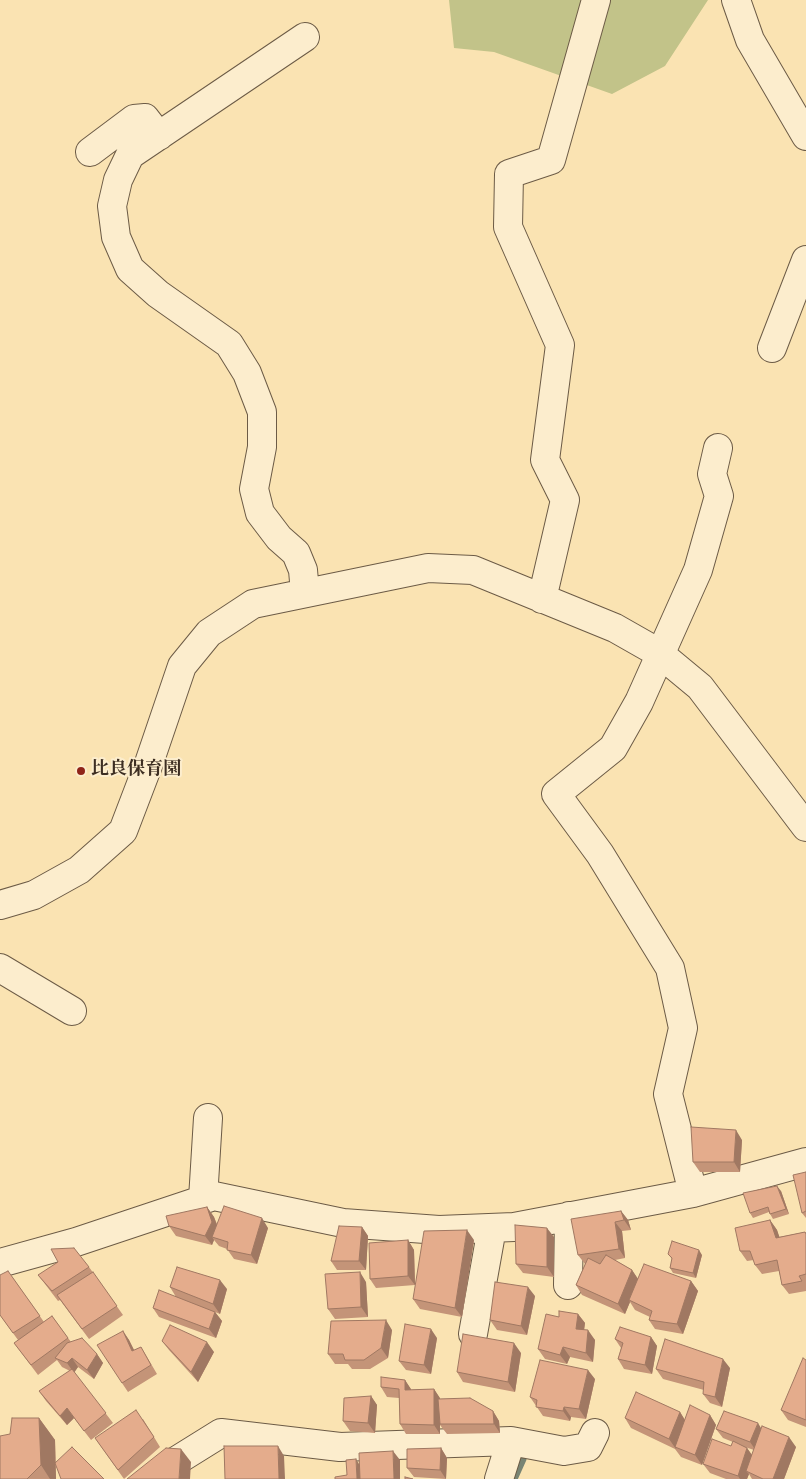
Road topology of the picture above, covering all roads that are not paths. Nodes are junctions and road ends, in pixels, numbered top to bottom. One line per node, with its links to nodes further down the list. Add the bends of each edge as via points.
1 (596, 0): 11 (street, via 551,160 509,174 508,227 560,346 545,460 565,500)
2 (736, 0): 5 (street, via 750,40)
3 (304, 37): 4 (street)
4 (159, 136): 6 (street, via 145,118 134,119); 10 (street, via 130,155 118,180 112,206 116,237 130,269 158,294 228,344 247,373 262,412 262,447 254,489 260,513 279,538 296,553 303,570)
5 (806, 136)
6 (90, 152)
7 (806, 260): 8 (street)
8 (772, 348)
9 (718, 448): 12 (street, via 712,474 719,496 717,505 698,570)
10 (305, 593): 11 (street, via 428,568 473,570); 14 (street, via 252,604 209,633 182,666 123,831 79,870 34,895)
11 (542, 599): 12 (street, via 615,628)
12 (659, 653): 13 (street, via 700,687); 19 (street, via 639,702 612,748 556,794 600,854 670,968 683,1028 668,1094)
13 (806, 827)
14 (0, 905)
15 (0, 968): 16 (street)
16 (72, 1011)
17 (208, 1118): 20 (street)
18 (806, 1162): 19 (street)
19 (693, 1194): 21 (street)
20 (203, 1199): 22 (street, via 214,1196 343,1223 438,1230); 23 (street, via 76,1242)
21 (569, 1216): 22 (street); 24 (street)
22 (492, 1228): 25 (street)
23 (0, 1263)
24 (568, 1285)
25 (473, 1334)
26 (595, 1433): 27 (street, via 588,1446 564,1451)
27 (511, 1441): 28 (street, via 340,1447 221,1433 176,1461); 29 (street)
28 (155, 1479)
29 (499, 1479)

